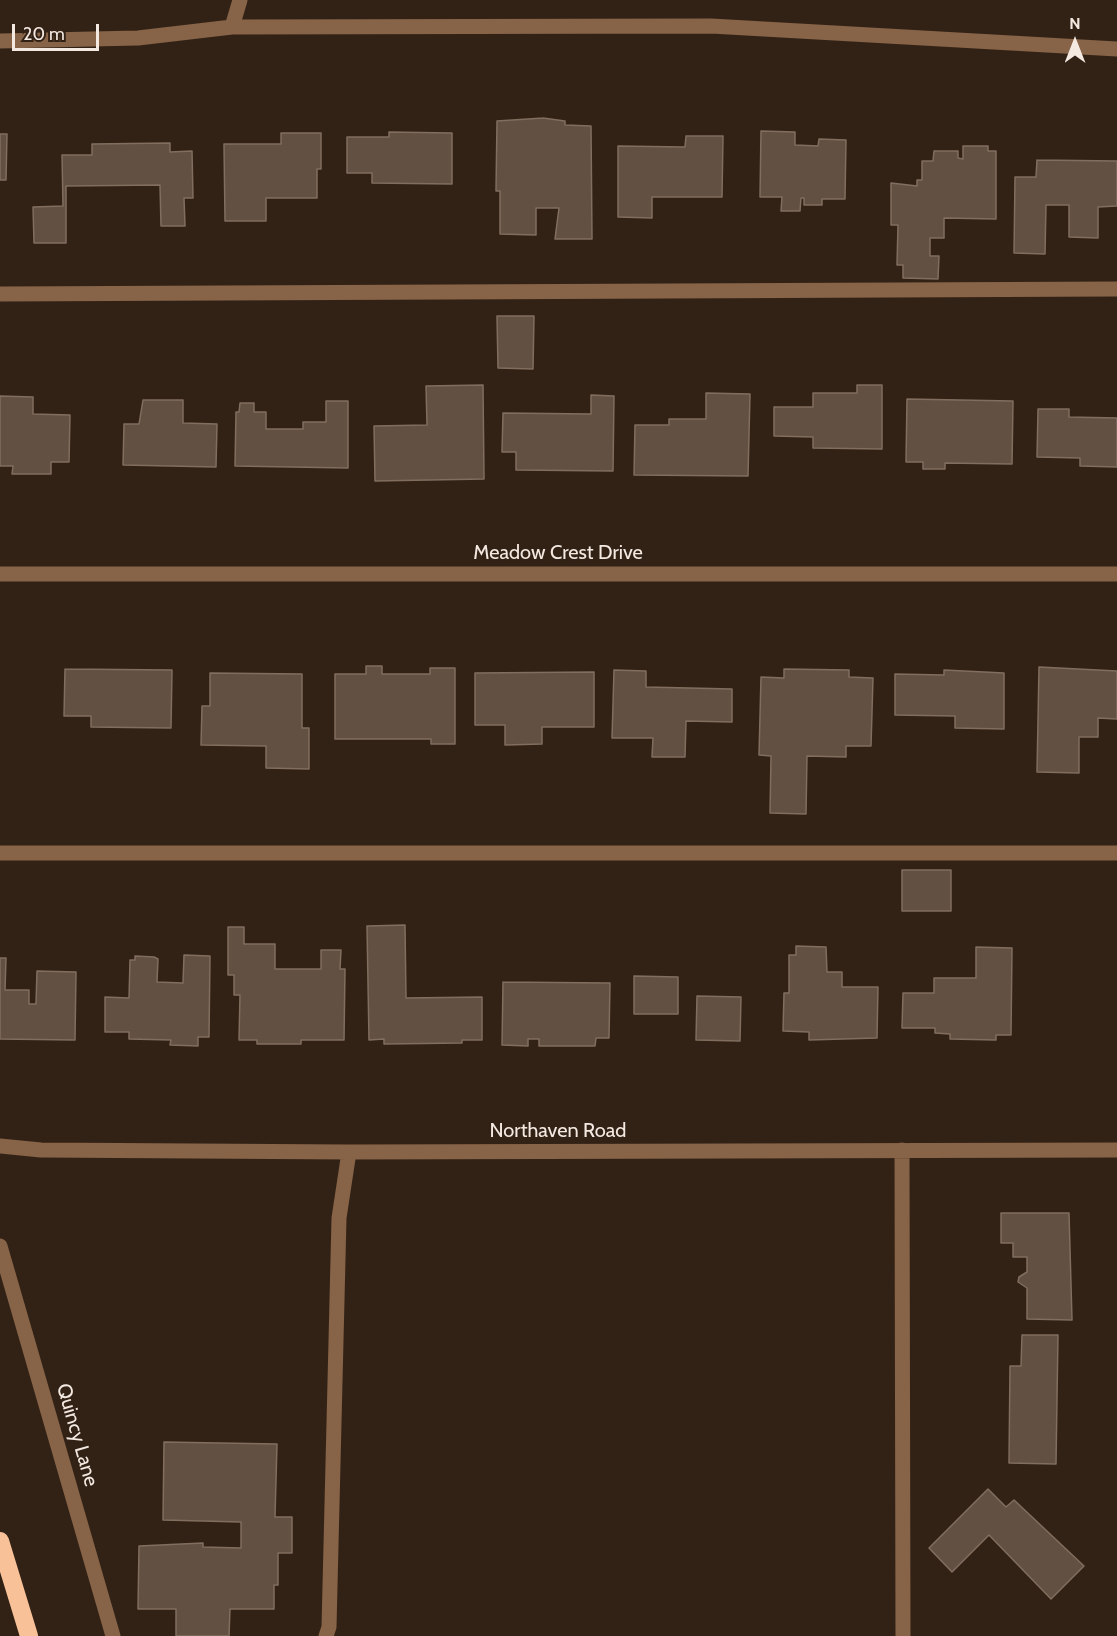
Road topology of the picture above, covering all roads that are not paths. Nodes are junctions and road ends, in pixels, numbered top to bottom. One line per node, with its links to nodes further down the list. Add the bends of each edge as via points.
1 (240, 0): 2 (street)
2 (232, 27): 3 (street, via 138,38); 4 (street, via 711,26)
3 (0, 41)
4 (1117, 49)
5 (1117, 289): 6 (street)
6 (0, 294)
7 (0, 574): 8 (street, Meadow Crest Drive)
8 (1117, 574)
9 (0, 853): 10 (street)
10 (1117, 853)
11 (0, 1146): 14 (street, Northaven Road, via 41,1150)
12 (902, 1150): 13 (street, Northaven Road); 14 (street, Northaven Road); 20 (street)
13 (1117, 1150)
14 (349, 1152): 19 (street, via 339,1218)
15 (0, 1246): 18 (street, Quincy Lane)
16 (0, 1541): 17 (highway)
17 (29, 1636)
18 (113, 1636)
19 (326, 1636)
20 (903, 1636)

